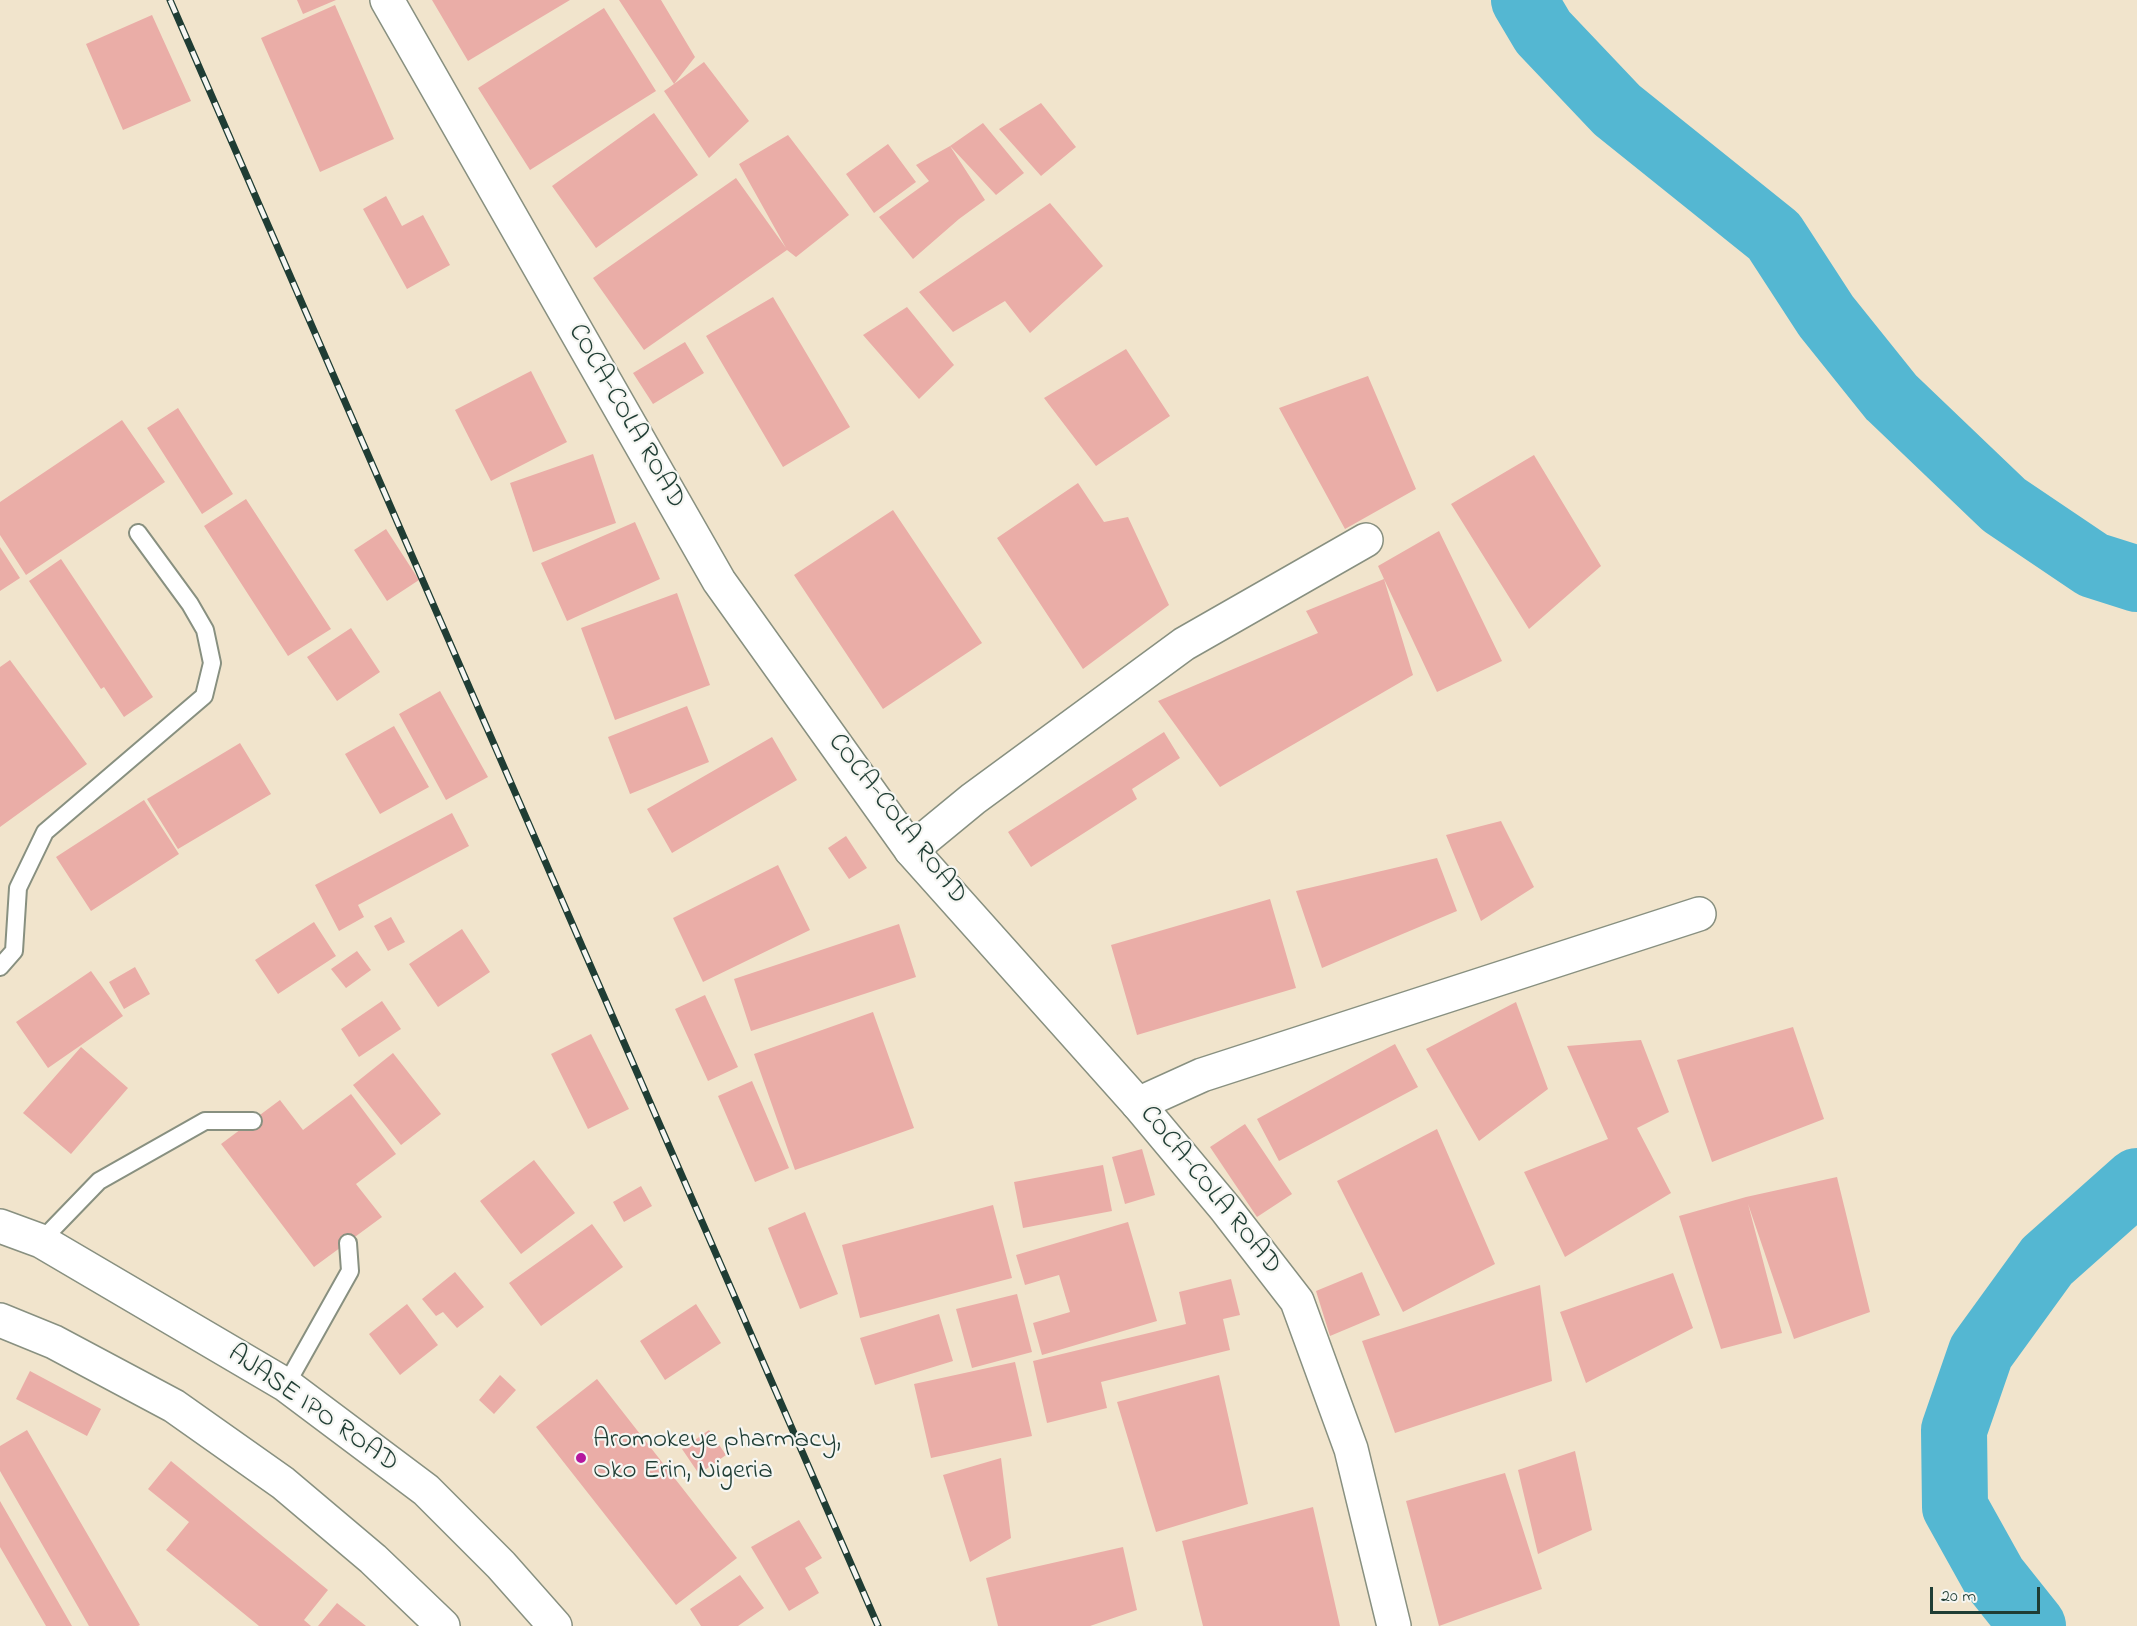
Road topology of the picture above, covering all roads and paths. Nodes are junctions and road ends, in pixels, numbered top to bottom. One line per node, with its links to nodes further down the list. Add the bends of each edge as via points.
1 (387, 0): 4 (main road, COCA-COLA ROAD, via 719,581)
2 (138, 533): 6 (lane, via 205,630 212,663 204,696 45,832 18,888 14,951)
3 (1366, 540): 4 (main road, via 1184,644 973,799)
4 (911, 850): 7 (main road, COCA-COLA ROAD)
5 (1699, 914): 7 (main road, via 1213,1071)
6 (0, 967)
7 (1138, 1104): 16 (main road, COCA-COLA ROAD, via 1297,1300 1351,1449)
8 (253, 1121): 10 (lane, via 205,1121 99,1181)
9 (0, 1226): 10 (main road, AJASE IPO ROAD)
10 (41, 1241): 13 (main road, AJASE IPO ROAD)
11 (348, 1243): 13 (lane, via 350,1271)
12 (0, 1320): 14 (main road, via 54,1342 174,1406 283,1482)
13 (286, 1385): 15 (main road, AJASE IPO ROAD, via 426,1490)
14 (443, 1626)
15 (555, 1626)
16 (1394, 1626)

